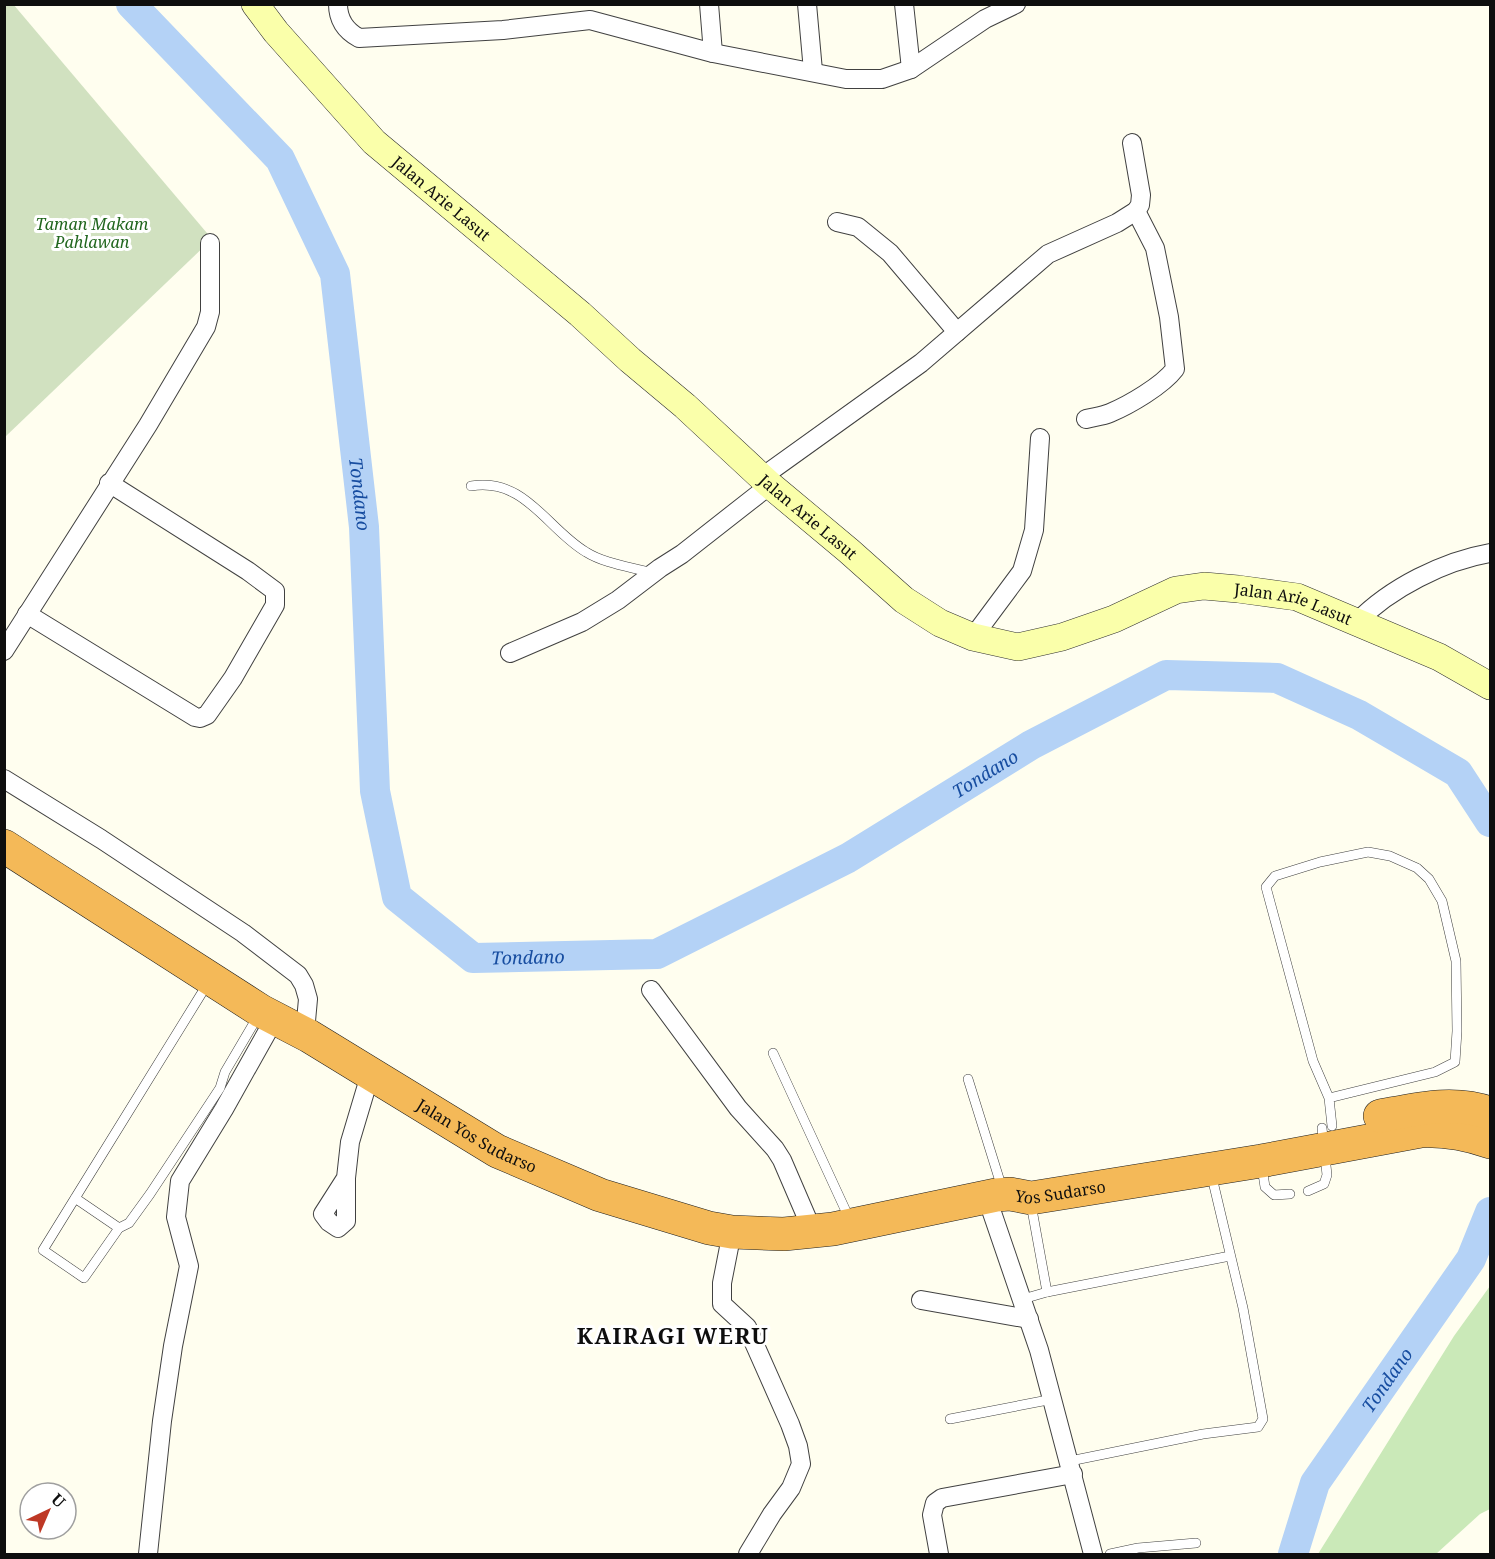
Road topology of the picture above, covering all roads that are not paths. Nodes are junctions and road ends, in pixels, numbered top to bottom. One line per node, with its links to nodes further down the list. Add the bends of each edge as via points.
1 (255, 4): 19 (main road, Jalan Arie Lasut, via 374,142 547,285)
2 (338, 4): 7 (street, via 348,32 359,38 503,30)
3 (709, 4): 9 (street)
4 (807, 4): 11 (street)
5 (904, 4): 10 (street)
6 (1016, 4): 8 (street)
7 (589, 12): 9 (street)
8 (985, 12): 10 (street)
9 (713, 54): 11 (street)
10 (911, 69): 11 (street, via 882,79 846,79)
11 (813, 71)
12 (1132, 142): 13 (street, via 1141,195)
13 (1136, 211): 16 (street, via 1048,254); 17 (street, via 1155,248 1168,308 1174,369 1168,378 1109,414)
14 (837, 222): 16 (street, via 858,227 890,253)
15 (210, 243): 20 (street, via 210,312 206,327)
16 (957, 332): 19 (street)
17 (1086, 419)
18 (1040, 438): 26 (street, via 1034,531 1022,571)
19 (766, 481): 23 (street, via 682,554); 26 (main road, Jalan Arie Lasut, via 904,600 940,623)
20 (109, 483): 24 (street); 24 (street, via 275,591 276,605 233,678 207,715 195,717)
21 (471, 486): 23 (lane, via 512,490 588,554)
22 (1491, 554): 25 (street, via 1467,557 1395,590)
23 (654, 573): 28 (street, via 582,622)
24 (27, 614): 27 (street)
25 (1357, 622): 26 (main road, Jalan Arie Lasut, via 1297,597 1204,586 1176,590 1114,619 1018,647); 29 (main road, Jalan Arie Lasut, via 1439,657)
26 (973, 637)
27 (4, 651)
28 (510, 653)
29 (1491, 686)
30 (4, 779): 35 (street, via 243,933 298,975 308,999)
31 (4, 846): 32 (highway, Jalan Yos Sudarso)
32 (211, 978): 34 (highway, Jalan Yos Sudarso); 47 (lane)
33 (651, 990): 51 (street, via 738,1108 776,1149)
34 (268, 1015): 35 (highway, Jalan Yos Sudarso); 49 (lane, via 225,1072 220,1088 150,1194 129,1222); 61 (street, via 224,1109 180,1181 177,1216 189,1266 162,1421)
35 (309, 1036): 37 (highway, Jalan Yos Sudarso)
36 (773, 1053): 48 (lane)
37 (370, 1075): 43 (street, via 350,1142); 50 (highway, Jalan Yos Sudarso, via 497,1151 600,1195)
38 (968, 1079): 46 (lane)
39 (1480, 1124): 40 (highway, Yos Sudarso, via 1421,1131)
40 (1327, 1125): 40 (lane, via 1266,887 1275,876 1320,862 1368,852 1390,856 1417,868 1442,901 1456,962 1455,1062); 41 (highway, Yos Sudarso); 44 (lane, via 1328,1175 1324,1184); 46 (highway, Yos Sudarso, via 1147,1164 1058,1177 1027,1184)
41 (1261, 1161): 42 (highway, Yos Sudarso); 45 (lane, via 1265,1187 1274,1195)
42 (1210, 1168): 46 (highway, Yos Sudarso); 52 (lane)
43 (345, 1178)
44 (1308, 1191)
45 (1290, 1194)
46 (1008, 1196): 48 (highway, Jalan Yos Sudarso); 53 (lane); 54 (street)
47 (75, 1198): 49 (lane); 49 (lane, via 44,1250 84,1278)
48 (853, 1226): 51 (highway, Jalan Yos Sudarso)
49 (119, 1228)
50 (732, 1232): 51 (highway, Jalan Yos Sudarso); 62 (street, via 722,1304 747,1327 790,1424 801,1464 791,1488)
51 (813, 1232)
52 (1230, 1256): 53 (lane); 59 (lane, via 1262,1408 1263,1419 1258,1427 1203,1434)
53 (1047, 1292): 54 (lane)
54 (1023, 1299): 56 (street)
55 (921, 1300): 56 (street)
56 (1029, 1319): 57 (street)
57 (1053, 1399): 58 (lane); 59 (street)
58 (950, 1419)
59 (1071, 1467): 63 (street, via 942,1498 935,1503 932,1515); 64 (street)
60 (1196, 1543): 65 (lane)
61 (148, 1554)
62 (748, 1554)
63 (939, 1554)
64 (1093, 1554)
65 (1110, 1554)

